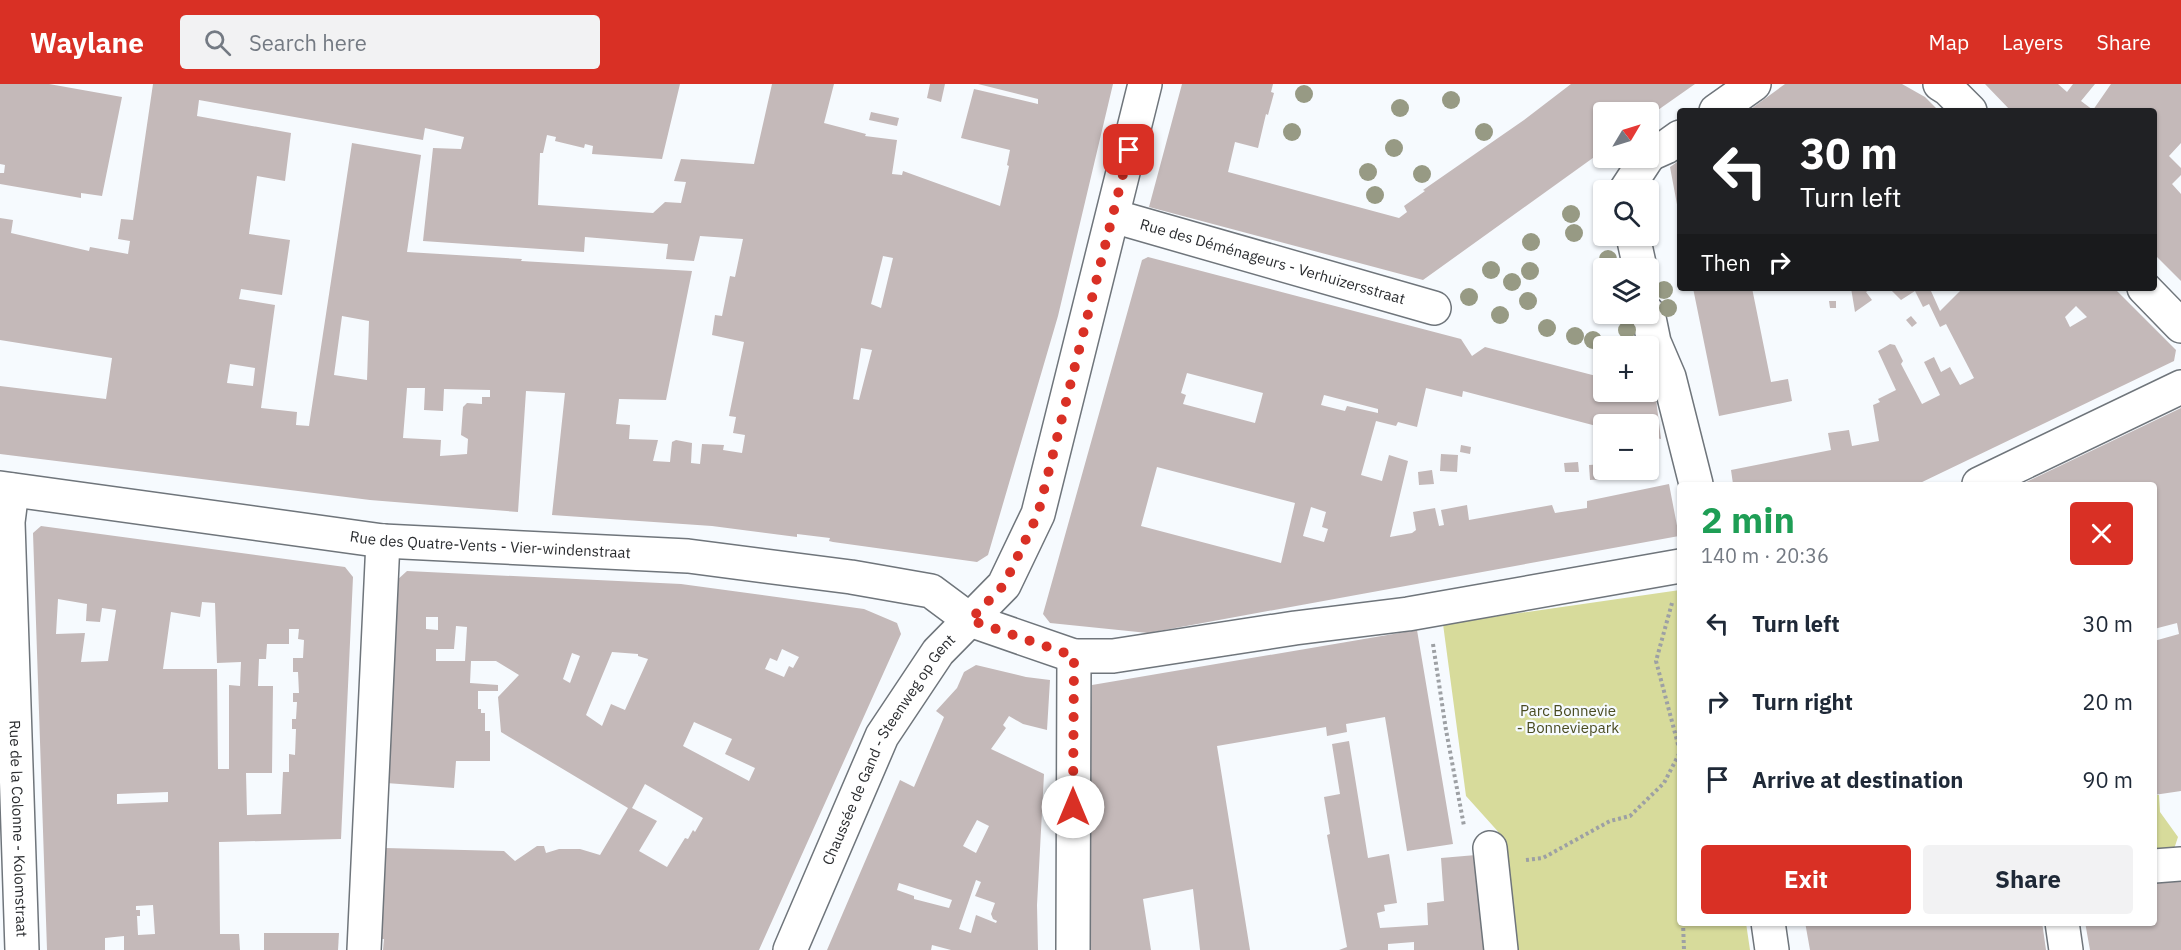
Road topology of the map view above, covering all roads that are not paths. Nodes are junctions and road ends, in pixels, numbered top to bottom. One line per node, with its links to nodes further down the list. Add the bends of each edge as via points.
1 (1145, 84): 8 (street, Chaussée de Gand - Steenweg op Gent)
2 (1754, 84): 4 (street)
3 (1940, 84): 5 (street)
4 (1720, 108)
5 (1967, 108)
6 (1677, 139): 7 (street)
7 (1659, 150)
8 (1113, 216): 10 (street, Rue des Déménageurs - Verhuizersstraat); 19 (street, Chaussée de Gand - Steenweg op Gent, via 1038,514 1004,585)
9 (2147, 291): 12 (street)
10 (1434, 308)
11 (1650, 324): 14 (street, via 1670,377)
12 (2181, 326)
13 (2181, 387): 15 (street)
14 (1696, 482)
15 (1987, 482)
16 (6, 489): 17 (street, Rue des Quatre-Vents - Vier-windenstraat); 26 (street, Rue de la Colonne - Kolomstraat)
17 (383, 541): 19 (street, Rue des Quatre-Vents - Vier-windenstraat, via 688,556 852,577 931,591); 27 (street)
18 (1677, 567): 20 (street, Rue des Quatre-Vents - Vier-windenstraat, via 1428,611 1113,656)
19 (970, 620): 20 (street, Rue des Quatre-Vents - Vier-windenstraat); 28 (street, Chaussée de Gand - Steenweg op Gent, via 938,652 882,736)
20 (1074, 656): 29 (street)
21 (1491, 856): 30 (street)
22 (2181, 864): 23 (street)
23 (2157, 866)
24 (1769, 926): 31 (street)
25 (2063, 926): 32 (street)
26 (22, 950)
27 (364, 950)
28 (790, 950)
29 (1073, 950)
30 (1501, 950)
31 (1772, 950)
32 (2066, 950)

